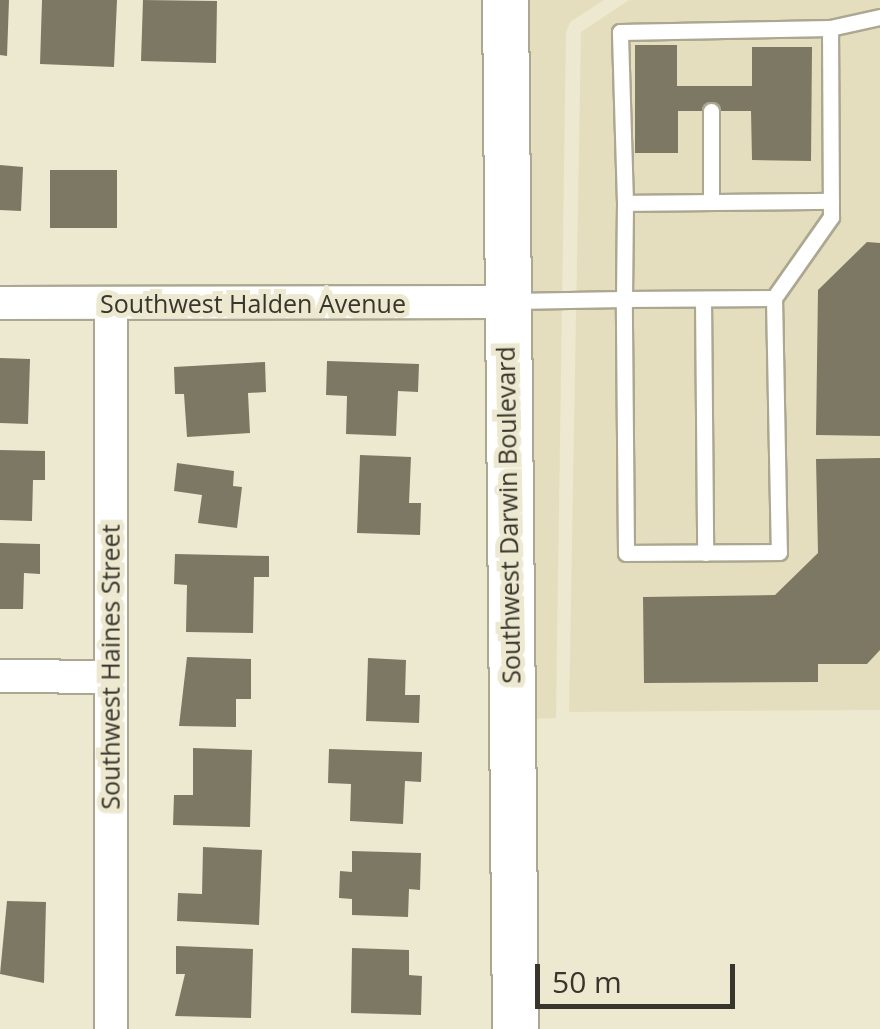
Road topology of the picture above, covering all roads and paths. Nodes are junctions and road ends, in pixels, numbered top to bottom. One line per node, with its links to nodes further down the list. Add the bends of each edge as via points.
1 (506, 0): 11 (street, Southwest Darwin Boulevard)
2 (880, 17): 3 (lane)
3 (830, 28): 5 (lane); 7 (lane, via 620,32)
4 (710, 111): 6 (lane)
5 (831, 201): 6 (lane); 8 (lane, via 831,217)
6 (711, 202): 7 (lane)
7 (624, 203): 9 (lane)
8 (774, 298): 10 (lane); 14 (lane, via 779,552)
9 (624, 299): 10 (lane); 11 (lane); 14 (lane, via 626,553)
10 (702, 299): 14 (lane)
11 (505, 302): 13 (street, Southwest Halden Avenue); 18 (street, Southwest Darwin Boulevard)
12 (0, 304): 13 (street, Southwest Halden Avenue)
13 (111, 304): 16 (street, Southwest Haines Street)
14 (704, 552)
15 (0, 676): 16 (street)
16 (109, 677): 17 (street, Southwest Haines Street)
17 (112, 1029)
18 (515, 1029)

